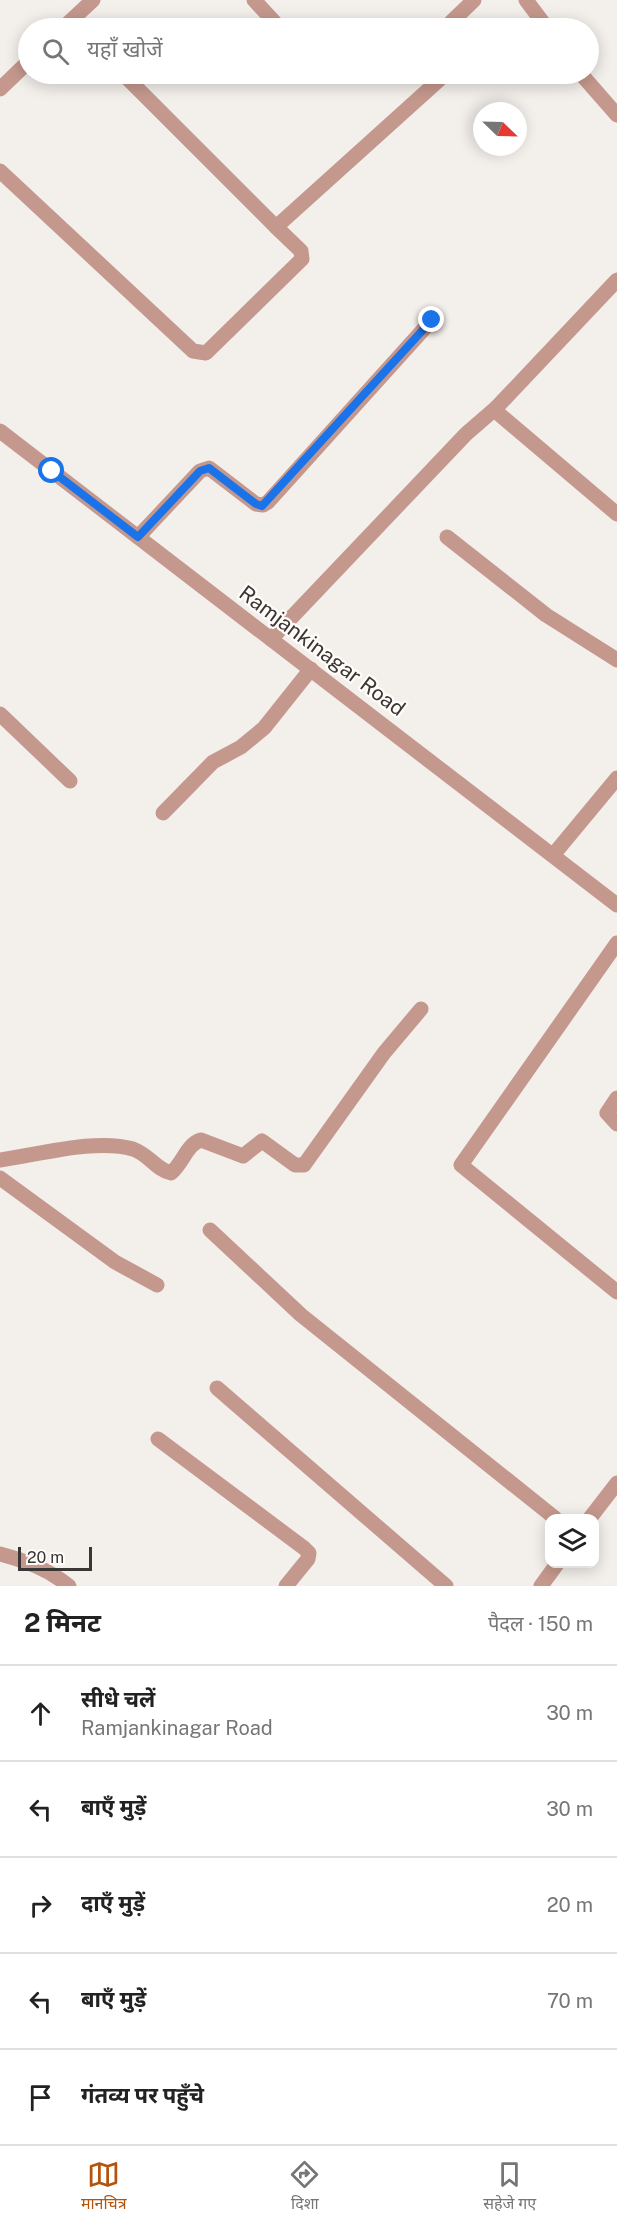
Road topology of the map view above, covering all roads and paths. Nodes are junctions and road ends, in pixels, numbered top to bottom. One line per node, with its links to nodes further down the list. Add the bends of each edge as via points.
1 (93, 0): 5 (street)
2 (254, 0): 6 (street)
3 (474, 0): 7 (street)
4 (526, 0): 8 (street)
5 (78, 18)
6 (271, 18)
7 (455, 18)
8 (540, 18)
9 (18, 72): 13 (street)
10 (133, 84): 16 (street)
11 (435, 84): 16 (street)
12 (590, 84): 14 (street)
13 (0, 89)
14 (617, 115)
15 (0, 171): 16 (street, via 200,354 207,353 302,259 302,251)
16 (276, 227)
17 (617, 280): 19 (street)
18 (432, 320): 22 (street, via 268,502 256,504 209,468 200,471)
19 (496, 408): 21 (street); 24 (street, via 466,434)
20 (0, 431): 22 (street, Ramjankinagar Road)
21 (617, 514)
22 (138, 537): 24 (street, Ramjankinagar Road)
23 (447, 537): 25 (street, via 538,609)
24 (272, 639): 26 (street, Ramjankinagar Road)
25 (617, 660)
26 (311, 669): 30 (street, via 264,728 213,762); 31 (street, Ramjankinagar Road)
27 (0, 714): 29 (street)
28 (617, 778): 31 (street)
29 (70, 781)
30 (163, 813)
31 (554, 854): 32 (street, Ramjankinagar Road)
32 (617, 905)
33 (617, 943): 41 (street, via 461,1165)
34 (421, 1009): 37 (street, via 384,1053 304,1166 295,1165 261,1142 243,1156 201,1140 193,1144 171,1173 140,1152 107,1144)
35 (617, 1098): 36 (street, via 607,1113)
36 (617, 1124)
37 (0, 1160)
38 (0, 1178): 40 (street, via 115,1262)
39 (210, 1230): 45 (street, via 302,1315)
40 (157, 1285)
41 (617, 1292)
42 (217, 1388): 51 (street)
43 (158, 1439): 50 (street, via 309,1553)
44 (617, 1483): 46 (street)
45 (550, 1514)
46 (593, 1514)
47 (0, 1554): 49 (street, via 43,1569)
48 (554, 1568): 52 (street)
49 (69, 1586)
50 (286, 1586)
51 (446, 1586)
52 (542, 1586)

